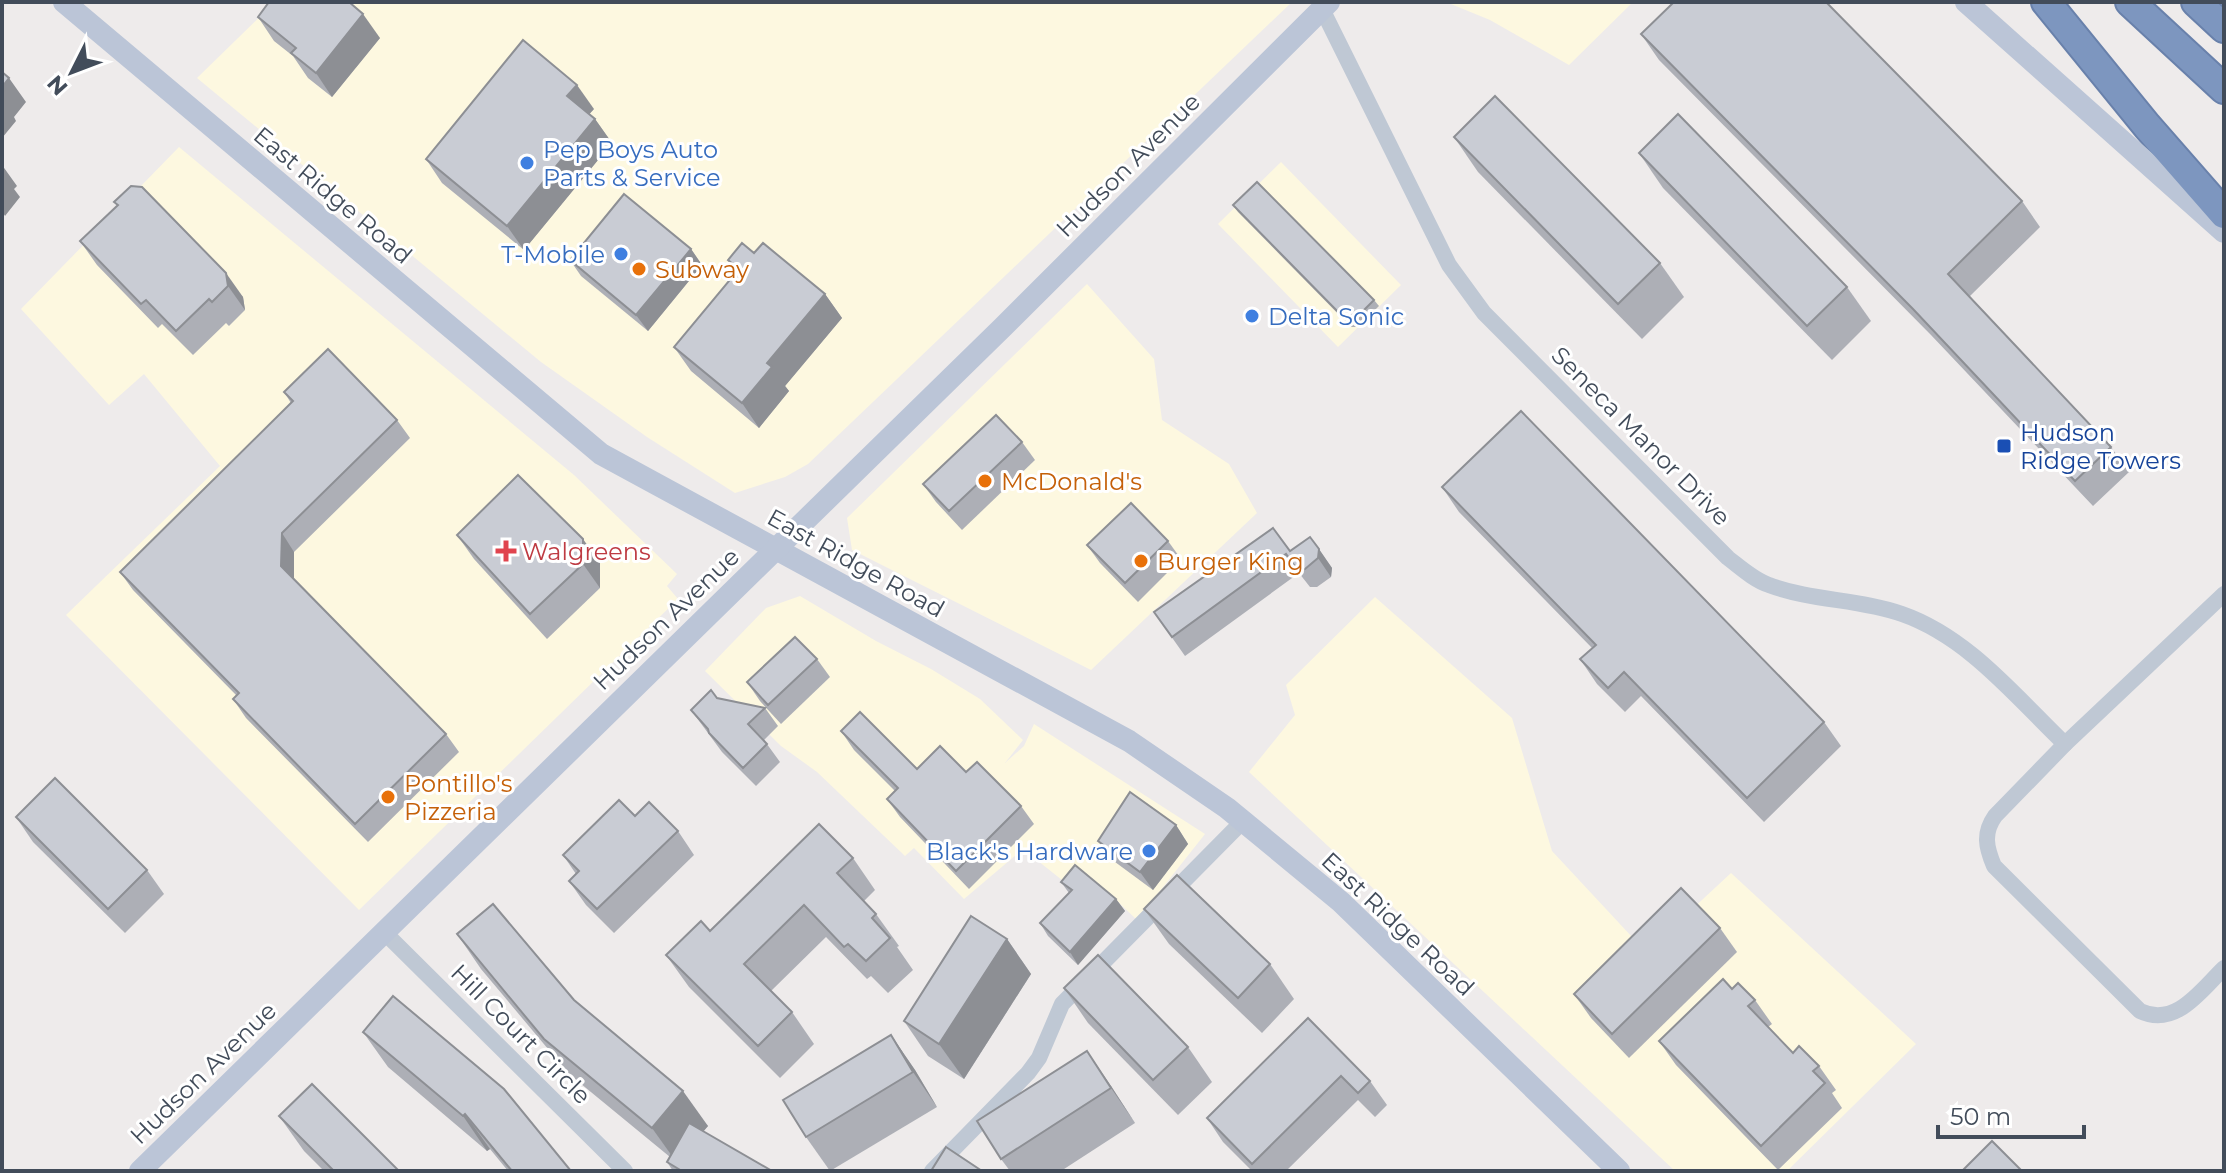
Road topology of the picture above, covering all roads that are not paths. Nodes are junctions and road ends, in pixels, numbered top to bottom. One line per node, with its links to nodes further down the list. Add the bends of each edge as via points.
1 (64, 2): 11 (main road, East Ridge Road, via 590,446)
2 (1966, 2): 10 (main road)
3 (2046, 2): 9 (highway)
4 (2130, 2): 8 (highway)
5 (2196, 2): 7 (highway)
6 (1326, 5): 11 (main road, Hudson Avenue); 13 (street, Seneca Manor Drive, via 1464,288 1728,558 1767,585 1888,610 1932,627 1975,657)
7 (2224, 28)
8 (2224, 89)
9 (2224, 214)
10 (2224, 232)
11 (776, 548): 14 (main road, East Ridge Road, via 1129,741); 15 (main road, Hudson Avenue)
12 (2224, 594): 13 (street)
13 (2065, 744): 16 (street, via 1990,824 1986,842 1994,866 2147,1014 2177,1012)
14 (1244, 820): 19 (street, via 1062,1004 1028,1073); 20 (main road, East Ridge Road, via 1341,902)
15 (383, 931): 17 (main road, Hudson Avenue); 18 (street, Hill Court Circle)
16 (2224, 968)
17 (140, 1171)
18 (625, 1171)
19 (932, 1171)
20 (1619, 1171)

